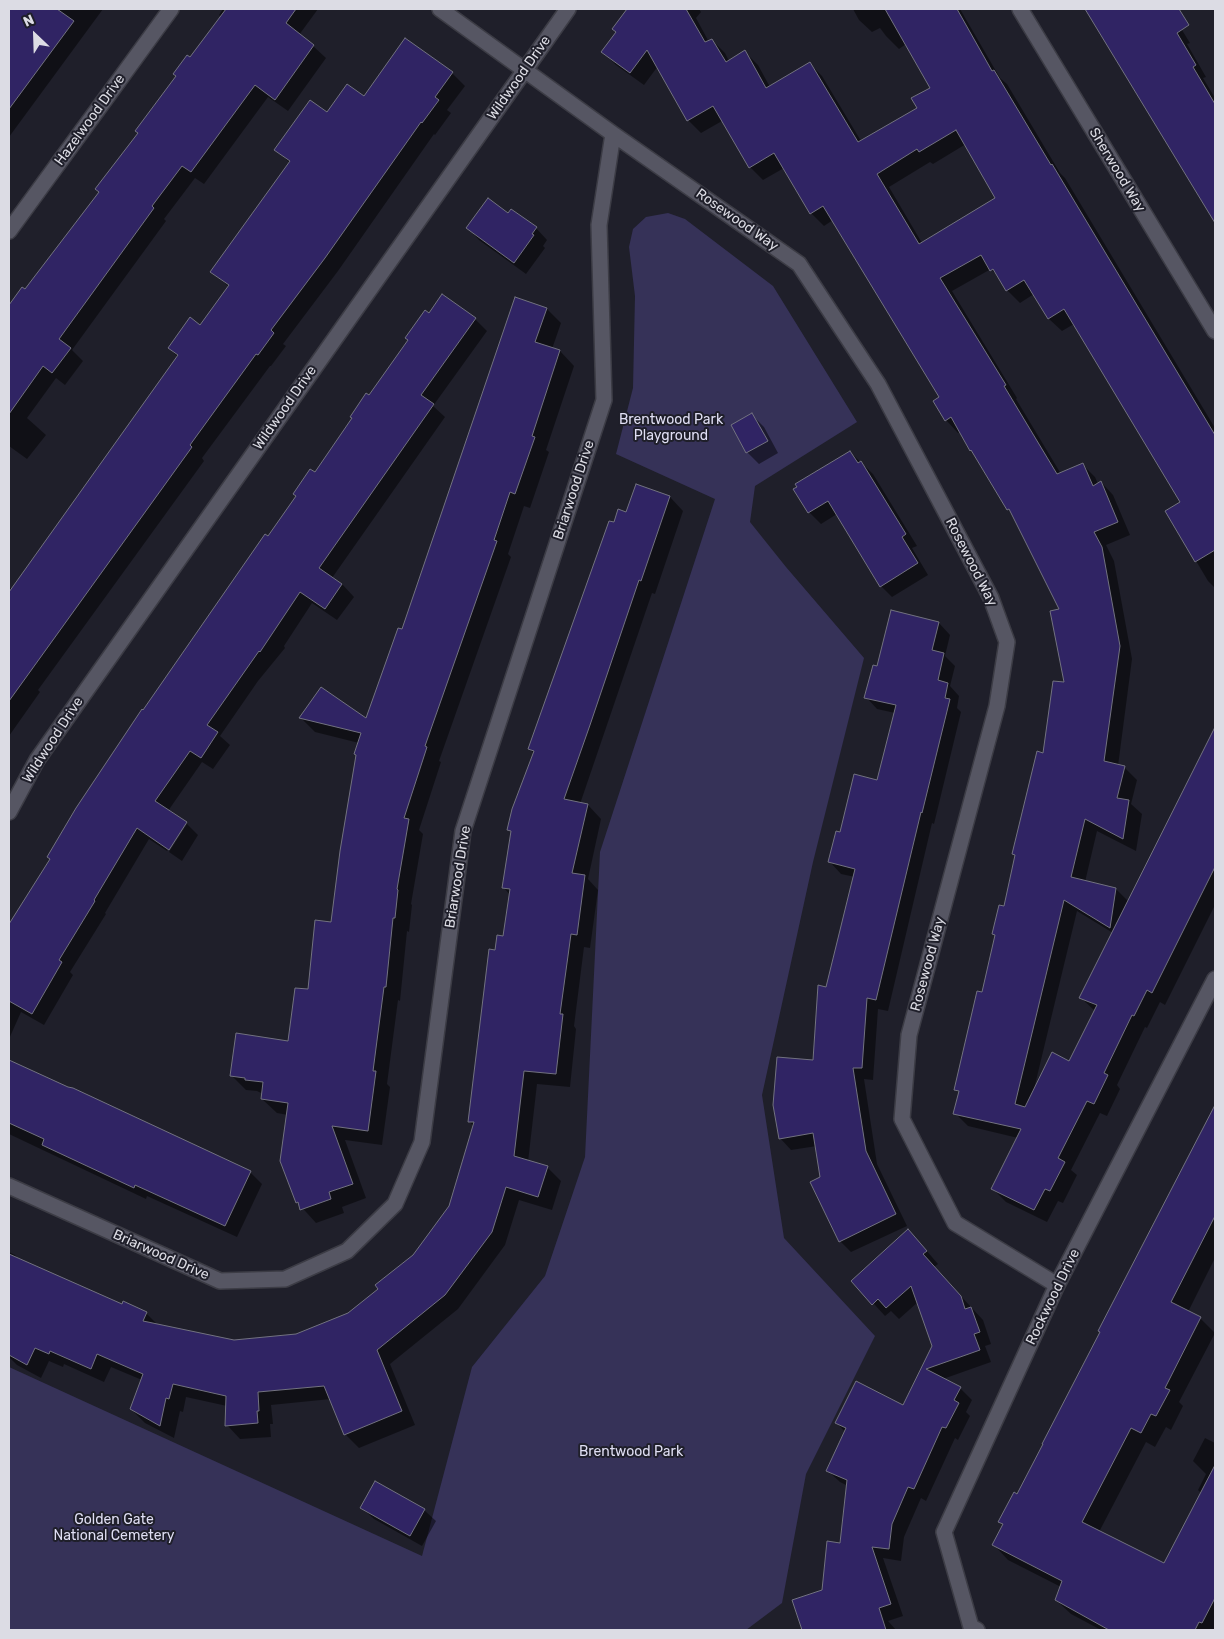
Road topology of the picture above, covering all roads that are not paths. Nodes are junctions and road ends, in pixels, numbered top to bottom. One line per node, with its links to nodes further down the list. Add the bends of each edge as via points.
1 (171, 9): 7 (street, Hazelwood Drive)
2 (440, 9): 5 (street, Rosewood Way)
3 (568, 9): 5 (street, Wildwood Drive)
4 (1020, 9): 8 (street, Sherwood Way)
5 (524, 70): 6 (street, Rosewood Way); 9 (street, Wildwood Drive, via 37,760)
6 (612, 134): 11 (street, Briarwood Drive, via 599,225 604,400 463,831 422,1142 395,1204 347,1251 285,1279 220,1281); 12 (street, Rosewood Way, via 799,264 878,384 991,598 1007,642 997,706 909,1035 902,1119 955,1223)
7 (9, 231)
8 (1215, 331)
9 (9, 812)
10 (1215, 978): 12 (street, Rockwood Drive)
11 (9, 1186)
12 (1057, 1285): 13 (street, Rockwood Drive, via 944,1532)
13 (974, 1629)

